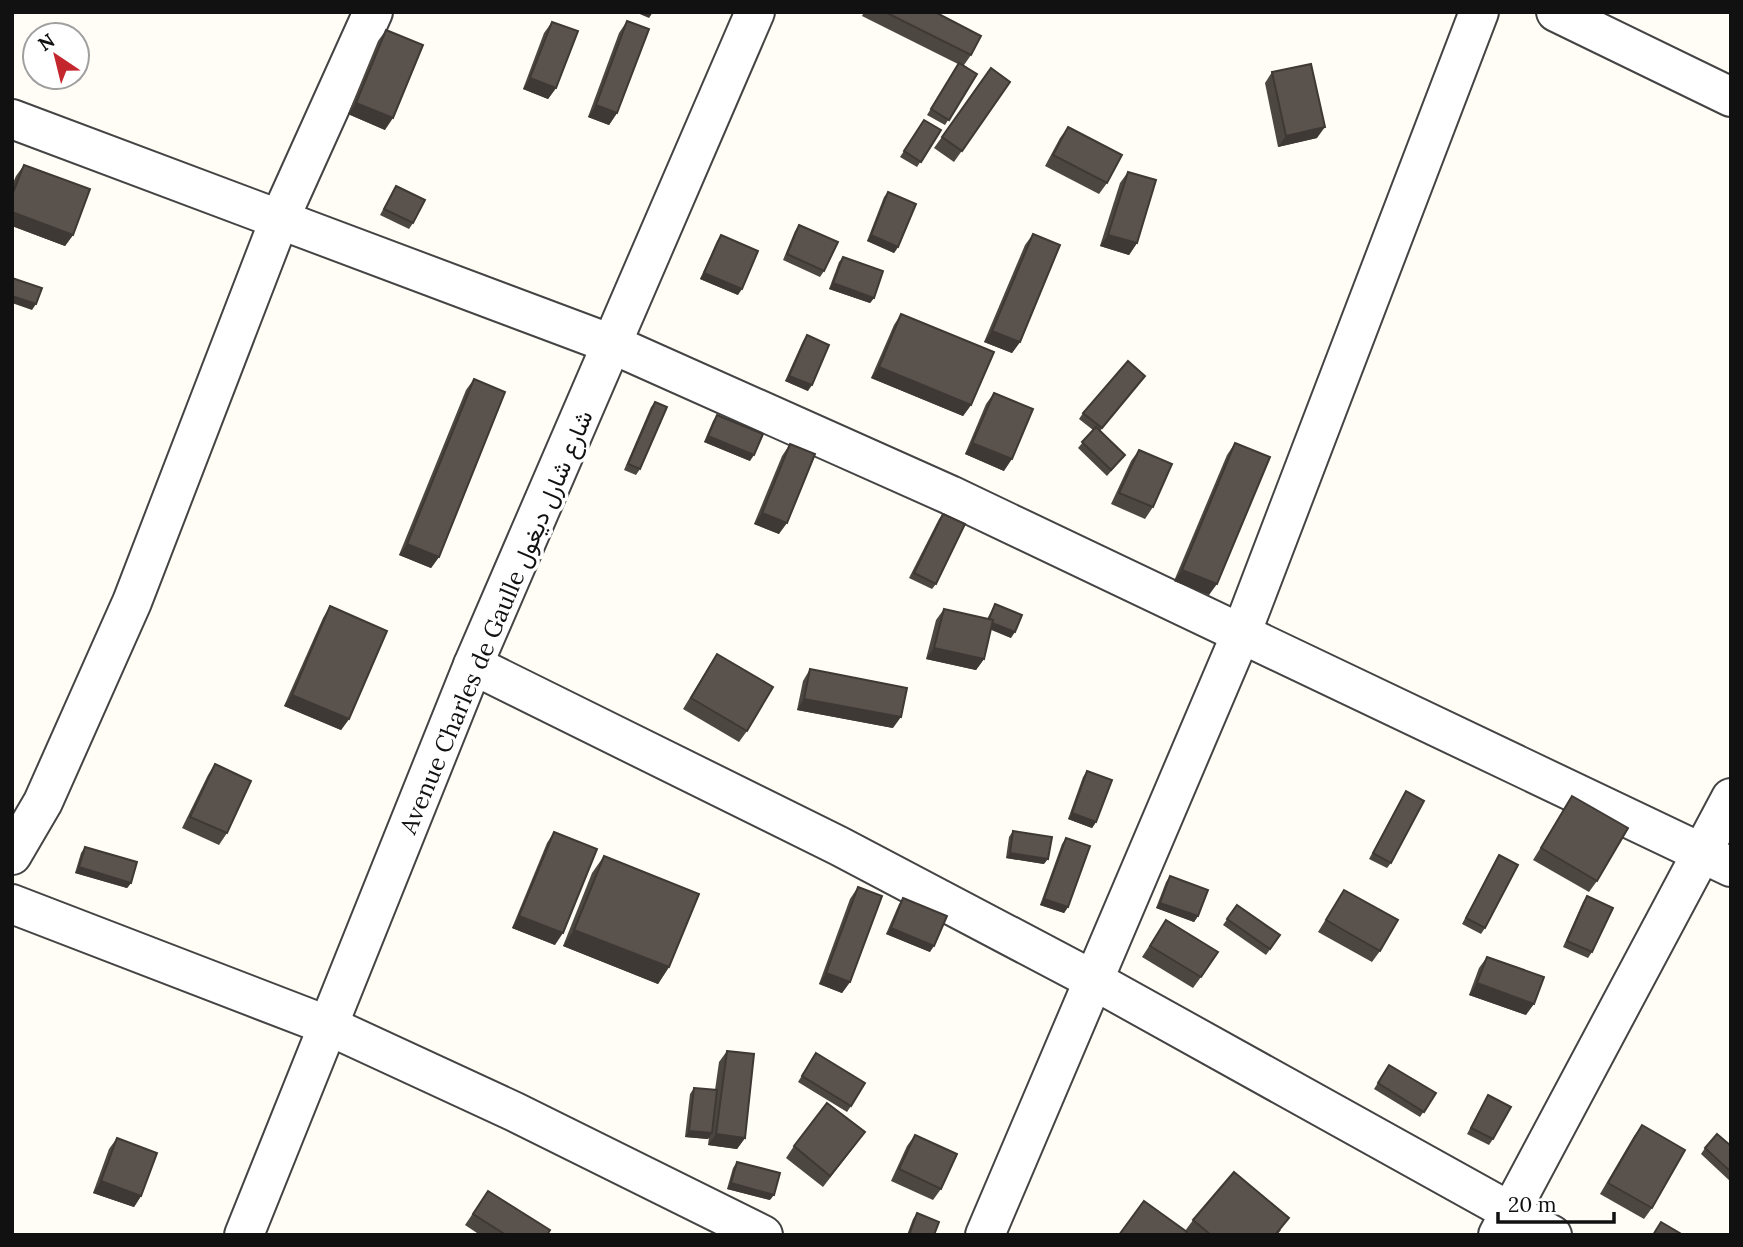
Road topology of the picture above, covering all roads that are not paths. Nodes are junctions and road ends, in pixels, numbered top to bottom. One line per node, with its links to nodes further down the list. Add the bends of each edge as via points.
1 (373, 12): 7 (street)
2 (755, 12): 8 (street, Avenue Charles de Gaulle شارع شارل ديغول)
3 (1479, 12): 9 (street)
4 (1556, 12): 5 (street)
5 (1731, 97)
6 (12, 119): 7 (street)
7 (280, 218): 8 (street); 12 (street, via 132,602 43,802)
8 (614, 345): 9 (street, via 950,495); 10 (street, Avenue Charles de Gaulle شارع شارل ديغول)
9 (1241, 634): 13 (street); 15 (street)
10 (473, 665): 15 (street, via 839,846); 16 (street, Avenue Charles de Gaulle شارع شارل ديغول)
11 (1731, 798): 13 (street)
12 (12, 855)
13 (1716, 861): 17 (street)
14 (12, 904): 16 (street)
15 (1094, 981): 17 (street); 20 (street)
16 (329, 1026): 18 (street, Avenue Charles de Gaulle شارع شارل ديغول); 19 (street)
17 (1503, 1224): 21 (street)
18 (244, 1235)
19 (763, 1235)
20 (985, 1235)
21 (1552, 1235)

